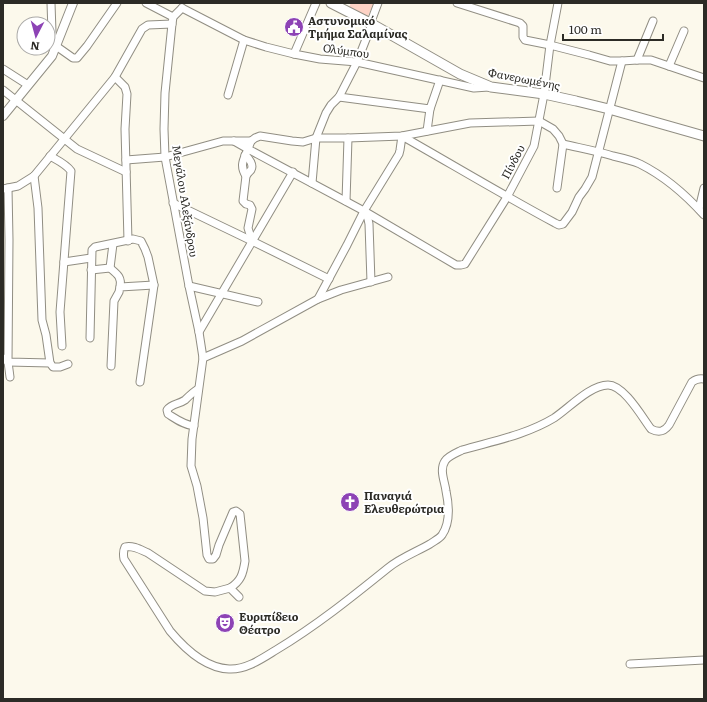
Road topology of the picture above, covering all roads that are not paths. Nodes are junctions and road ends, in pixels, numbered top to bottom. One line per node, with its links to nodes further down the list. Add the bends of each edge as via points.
1 (51, 3): 12 (street)
2 (73, 3): 19 (street)
3 (116, 3): 20 (street, via 77,58)
4 (146, 3): 13 (street)
5 (316, 3): 21 (street)
6 (331, 3): 11 (main road, Φανερωμένης)
7 (378, 3): 15 (street)
8 (457, 3): 18 (street, via 520,23 523,26 525,40)
9 (558, 3): 18 (street, Πίνδου)
10 (182, 6): 13 (street); 17 (street, Ολύμπου)
11 (345, 6): 15 (main road, Φανερωμένης)
12 (51, 16)
13 (172, 20): 28 (street, via 148,25 142,29); 54 (street, Μεγάλου Αλεξάνδρου, via 165,93)
14 (653, 21): 23 (street)
15 (372, 24): 25 (street); 32 (main road, Φανερωμένης, via 460,74)
16 (684, 31): 26 (street)
17 (244, 40): 21 (street, Ολύμπου); 35 (street)
18 (550, 45): 24 (street, via 610,61); 34 (street, Πίνδου)
19 (56, 46)
20 (56, 49)
21 (294, 54): 25 (street, Ολύμπου)
22 (50, 56): 31 (street)
23 (637, 60): 24 (street); 26 (street, via 651,60)
24 (622, 61): 39 (street)
25 (357, 62): 30 (street, Ολύμπου); 36 (street)
26 (669, 66): 29 (street)
27 (3, 69): 31 (street)
28 (115, 77): 47 (street); 55 (street, via 125,86 127,94)
29 (704, 78)
30 (440, 80): 32 (street, Ολύμπου, via 474,88); 38 (street)
31 (28, 85): 37 (street)
32 (491, 87): 34 (main road, Φανερωμένης)
33 (3, 90): 37 (street)
34 (544, 94): 39 (main road, Φανερωμένης); 41 (street, Πίνδου)
35 (228, 95)
36 (339, 97): 38 (street); 45 (street, via 326,113)
37 (16, 100): 40 (street); 47 (street)
38 (430, 109): 42 (street)
39 (609, 109): 44 (main road, Φανερωμένης); 52 (street)
40 (3, 116)
41 (538, 121): 42 (street, via 470,123); 50 (street, via 553,129); 63 (street, Πίνδου, via 534,146)
42 (428, 131): 43 (street)
43 (402, 136): 46 (street); 63 (street); 67 (street, via 399,154)
44 (704, 136)
45 (316, 138): 46 (street); 49 (street, via 303,142 260,136); 59 (street)
46 (348, 138): 64 (street)
47 (64, 139): 53 (street); 56 (street, via 77,149)
48 (232, 140): 49 (street); 51 (street); 54 (street)
49 (251, 141): 51 (street)
50 (563, 144): 52 (street); 61 (street)
51 (246, 152): 57 (street); 70 (street, via 242,162 246,176 243,201 252,209 248,228)
52 (599, 152): 63 (street, via 592,177 563,224 555,224); 66 (street, via 649,169)
53 (50, 156): 58 (street); 73 (street, via 71,172)
54 (165, 157): 55 (street); 65 (street, Μεγάλου Αλεξάνδρου)
55 (126, 160): 56 (street)
56 (126, 172): 69 (street)
57 (293, 172): 59 (street); 70 (street)
58 (34, 176): 60 (street, via 18,186); 90 (street, via 38,208 42,320)
59 (312, 184): 64 (street)
60 (6, 188): 89 (street, via 9,240)
61 (557, 188)
62 (704, 188): 66 (street)
63 (507, 197): 67 (street, Πίνδου, via 465,264 461,265 456,265)
64 (346, 201): 67 (street)
65 (174, 203): 70 (street); 80 (street, Μεγάλου Αλεξάνδρου)
66 (699, 209): 68 (street)
67 (364, 211): 77 (street); 78 (street, via 369,224)
68 (704, 216)
69 (128, 241): 71 (street); 79 (street, via 141,241 148,257)
70 (252, 241): 77 (street); 82 (street)
71 (113, 244): 72 (street, via 94,248); 74 (street)
72 (91, 258): 73 (street); 75 (street)
73 (64, 262): 87 (street, via 60,312)
74 (110, 268): 75 (street); 81 (street, via 120,276)
75 (91, 270): 86 (street)
76 (388, 277): 78 (street)
77 (328, 279): 83 (street)
78 (371, 282): 83 (street)
79 (154, 285): 81 (street); 95 (street)
80 (189, 286): 82 (street); 85 (street, Μεγάλου Αλεξάνδρου)
81 (120, 287): 92 (street, via 114,301)
82 (222, 293): 84 (street); 85 (street)
83 (318, 299): 88 (street, via 242,341)
84 (258, 302)
85 (199, 332): 88 (street, Μεγάλου Αλεξάνδρου)
86 (90, 338)
87 (62, 346)
88 (203, 358): 96 (street, Μεγάλου Αλεξάνδρου)
89 (6, 360): 90 (street); 93 (street)
90 (50, 363): 91 (street, via 53,367)
91 (68, 364)
92 (111, 366)
93 (10, 377)
94 (704, 379): 98 (street, via 695,379 692,382 665,431 651,429 625,395 616,387 608,385 590,391 553,418 529,430 453,454 445,461 443,470 448,521 442,536 393,564 294,639 261,659 240,668 215,667 202,661 177,640 124,559 124,549 128,546 148,553 205,591 215,592)
95 (140, 382)
96 (198, 388): 97 (street, Μεγάλου Αλεξάνδρου); 97 (street, via 167,410 168,414 180,422)
97 (194, 426): 98 (street, Μεγάλου Αλεξάνδρου, via 191,466 197,486 209,559 216,555 233,512 240,514 245,561 238,582)
98 (230, 588): 99 (street)
99 (239, 597)
100 (704, 660): 101 (street)
101 (630, 664)

